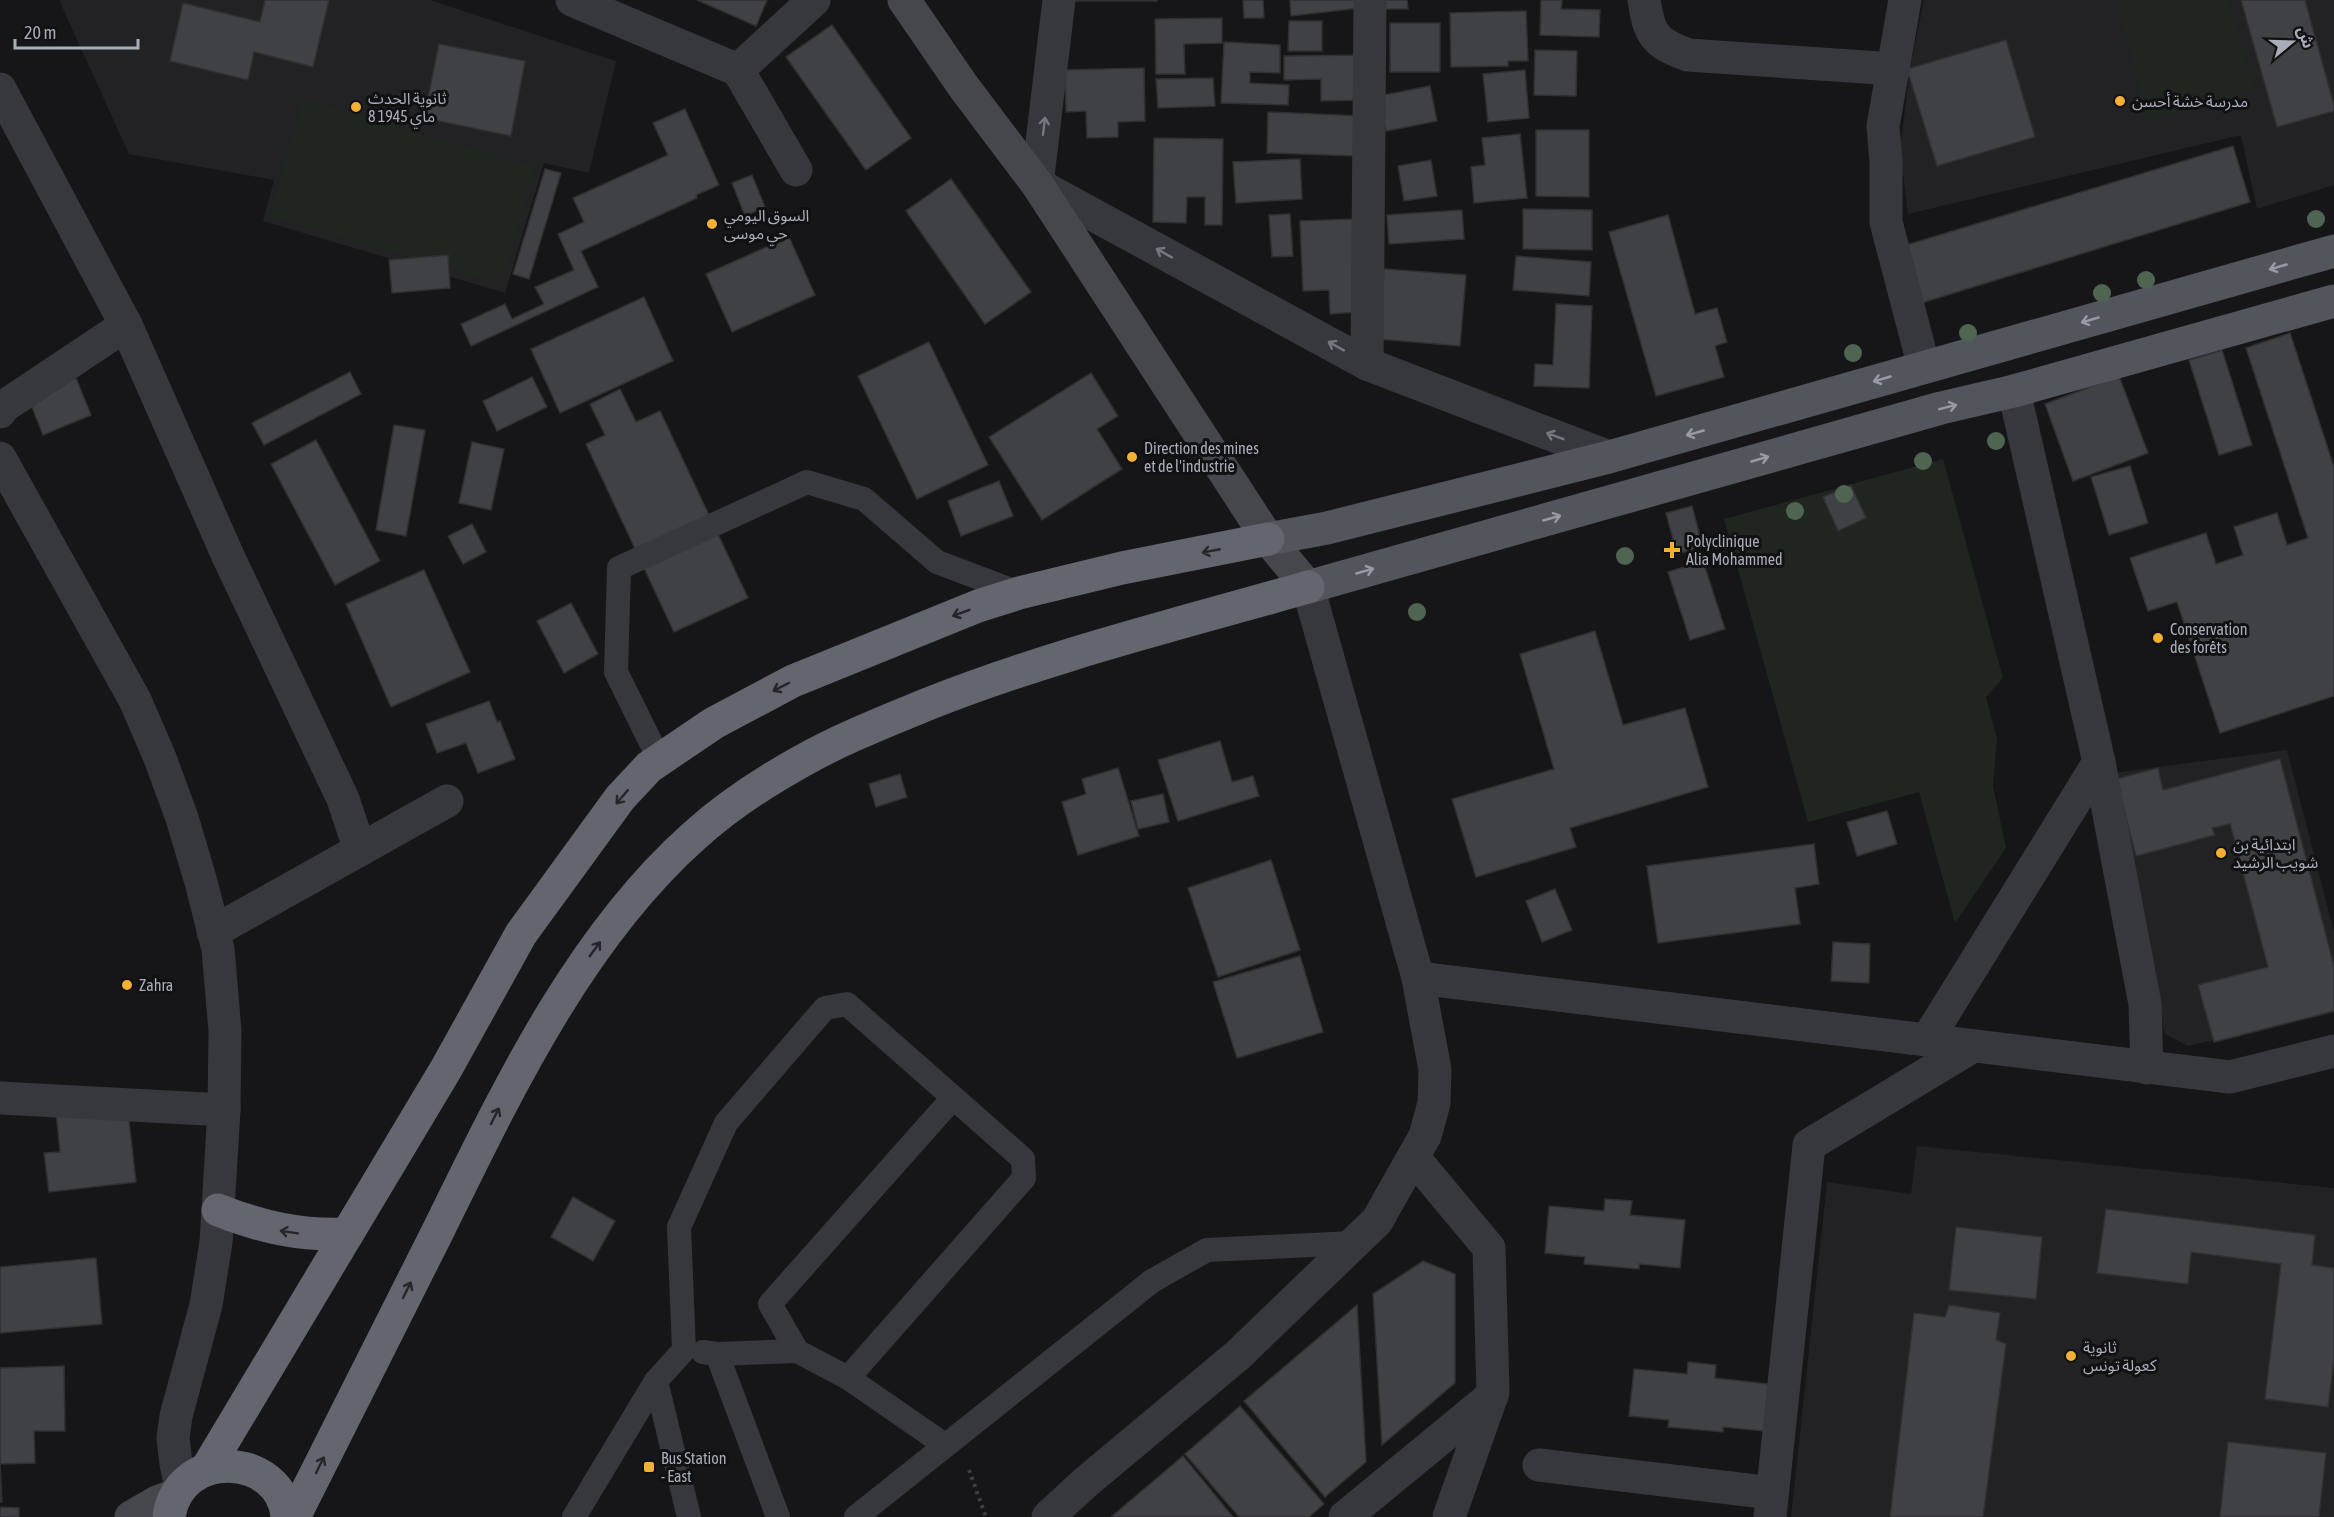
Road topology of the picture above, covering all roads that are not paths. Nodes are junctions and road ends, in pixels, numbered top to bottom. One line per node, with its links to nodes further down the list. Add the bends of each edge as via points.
1 (572, 0): 9 (street)
2 (814, 0): 9 (street)
3 (904, 0): 12 (main road)
4 (1059, 0): 12 (street, one-way to 4)
5 (1370, 0): 16 (street)
6 (1644, 0): 8 (street, via 1655,37 1666,47 1688,55)
7 (1905, 0): 8 (street)
8 (1894, 69): 17 (street, via 1883,126 1886,222)
9 (738, 70): 11 (street)
10 (0, 89): 15 (street)
11 (796, 170)
12 (1037, 184): 16 (street, one-way to 12); 22 (main road)
13 (2334, 251): 17 (main road, one-way to 17)
14 (2334, 301): 18 (main road)
15 (126, 325): 19 (street); 28 (street, via 228,556 343,800)
16 (1367, 364): 20 (street, one-way to 16)
17 (1924, 367): 20 (main road, one-way to 20)
18 (2014, 391): 23 (main road, one-way to 18); 26 (street)
19 (0, 412)
20 (1609, 457): 22 (main road, via 1327,528)
21 (0, 458): 29 (street, via 135,700 182,818)
22 (1268, 539): 23 (main road); 24 (highway, one-way to 24, via 1122,568)
23 (1308, 587): 30 (street); 56 (highway, one-way to 23, via 499,1107 550,1018 616,921 694,836 803,760 856,733 995,678)
24 (1018, 594): 25 (highway, one-way to 25, via 978,606 793,681 714,723); 25 (lane, via 937,562 864,499 807,482 661,549 620,568 616,672)
25 (659, 759): 40 (highway, one-way to 40, via 620,798 521,934)
26 (2099, 762): 31 (street); 34 (street, via 2145,1004)
27 (447, 801): 28 (street)
28 (360, 850): 29 (street)
29 (213, 932): 37 (street, via 225,1031)
30 (1418, 978): 31 (street); 38 (street, via 1435,1070 1434,1103)
31 (1927, 1040): 32 (street)
32 (1973, 1046): 34 (street); 53 (street, via 1809,1145)
33 (2334, 1051): 34 (street, via 2230,1077)
34 (2147, 1068)
35 (0, 1098): 37 (street)
36 (953, 1098): 44 (lane, via 847,1004 825,1008 726,1123 679,1227); 45 (lane, via 770,1304); 47 (lane, via 1023,1159 1024,1178)
37 (224, 1110): 39 (street)
38 (1414, 1158): 41 (street, via 1377,1221); 49 (street, via 1489,1248)
39 (218, 1210): 40 (highway, one-way to 39, via 276,1230); 52 (street, via 209,1289 173,1438)
40 (347, 1234): 52 (highway)
41 (1353, 1243): 42 (lane); 43 (street)
42 (1303, 1245): 43 (lane); 50 (lane, via 1207,1250 1152,1281)
43 (1309, 1285): 61 (street, via 1238,1355)
44 (684, 1350): 46 (lane); 48 (lane)
45 (797, 1351): 46 (lane); 47 (lane)
46 (717, 1354): 59 (lane)
47 (849, 1378): 50 (lane)
48 (656, 1381): 57 (lane); 58 (lane)
49 (1492, 1396): 62 (street); 63 (street)
50 (945, 1445): 60 (lane)
51 (1539, 1466): 53 (street)
52 (183, 1492): 54 (main road); 55 (highway, via 223,1465 256,1472 280,1497)
53 (1771, 1505)
54 (131, 1517)
55 (287, 1517)
56 (294, 1517)
57 (574, 1517)
58 (689, 1517)
59 (778, 1517)
60 (856, 1517)
61 (1048, 1517)
62 (1344, 1517)
63 (1449, 1517)

